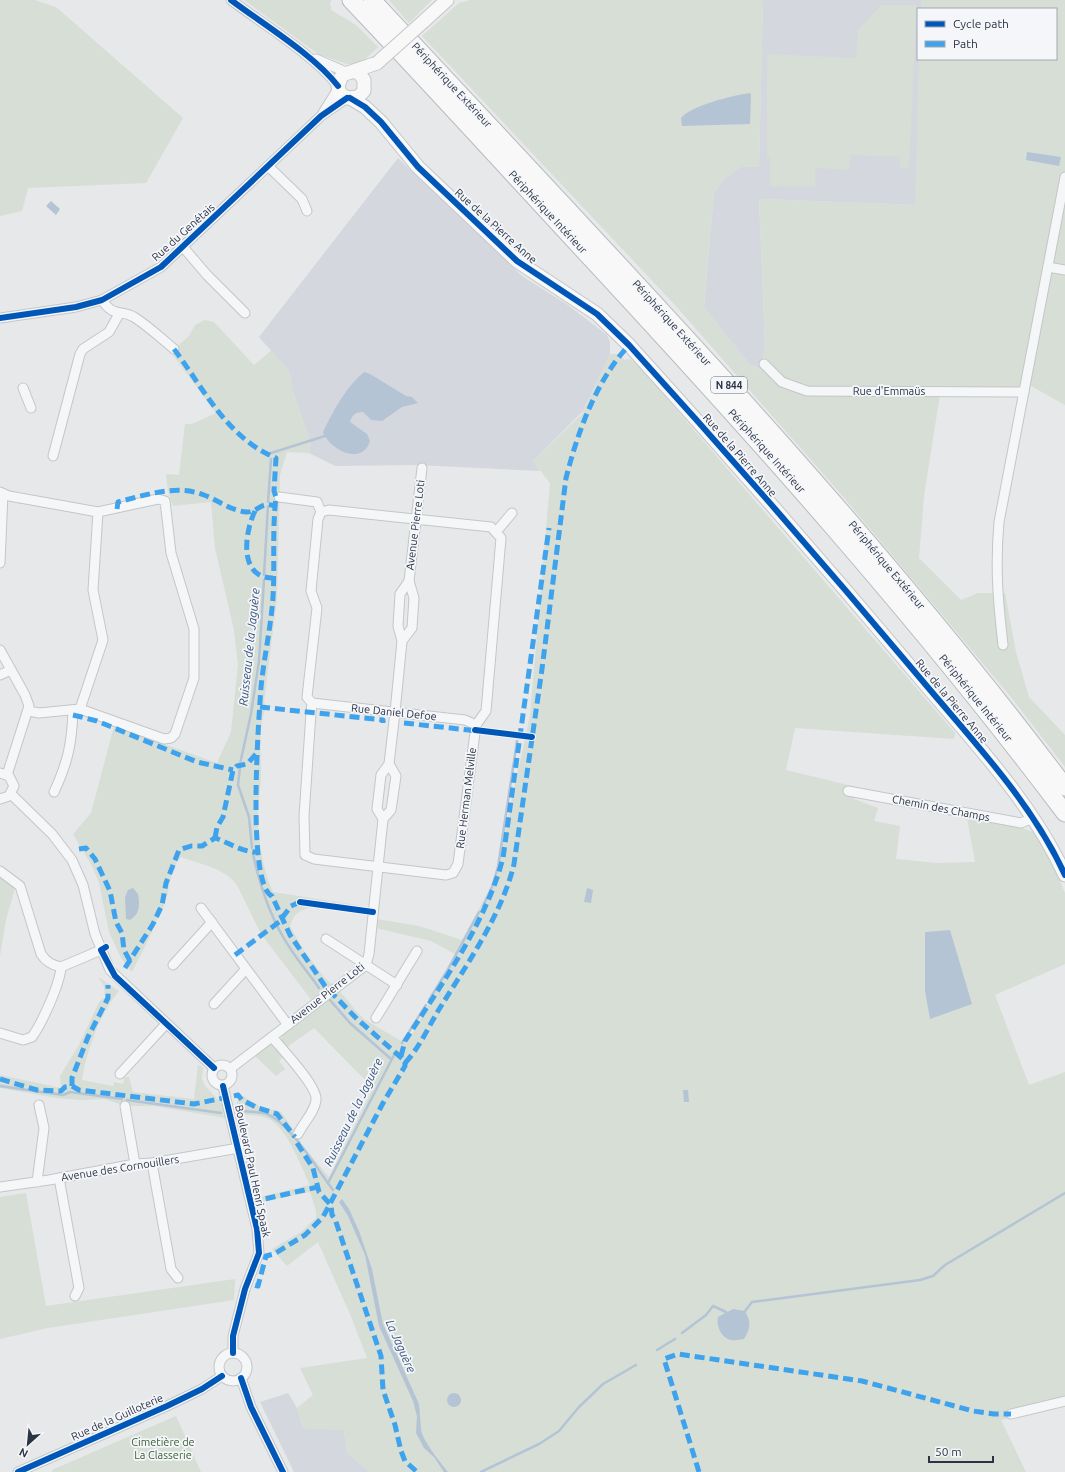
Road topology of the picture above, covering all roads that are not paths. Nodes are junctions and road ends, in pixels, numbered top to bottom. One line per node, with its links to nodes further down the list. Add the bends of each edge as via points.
1 (231, 0): 5 (street)
2 (351, 0): 53 (highway, Périphérique Intérieur / N 844, via 663,336 798,486 963,681)
3 (372, 0): 48 (highway, Périphérique Extérieur / N 844, via 641,289 798,463 951,641)
4 (443, 2): 6 (street, bridge, via 377,63)
5 (307, 56): 6 (street); 7 (street, via 325,70)
6 (357, 78): 7 (street, via 339,78); 7 (street, via 361,94); 8 (street, Rue de la Pierre Anne)
7 (343, 93): 8 (street, Rue de la Pierre Anne, via 365,107); 9 (street, Rue du Genétais)
8 (381, 122): 55 (street, Rue de la Pierre Anne, via 418,167 517,261 597,314 629,344 885,637 974,742)
9 (268, 166): 11 (street, via 302,199); 12 (street, Rue du Genétais)
10 (1065, 177): 13 (street)
11 (307, 211)
12 (183, 247): 15 (street, Rue du Genétais, via 160,267); 16 (street)
13 (1048, 266): 14 (street); 22 (street)
14 (1065, 270)
15 (102, 300): 17 (street, via 112,311); 18 (street, Rue du Genétais, via 76,307)
16 (245, 313)
17 (119, 314): 19 (street, via 134,318); 24 (street, via 109,332 83,348)
18 (0, 318)
19 (174, 349)
20 (764, 364): 22 (street, Rue d'Emmaüs, via 782,382 807,391)
21 (24, 388): 23 (street)
22 (1024, 392): 37 (street, via 998,522 996,584)
23 (31, 408)
24 (53, 456)
25 (422, 468): 31 (street, Avenue Pierre Loti)
26 (2, 493): 28 (street); 33 (street)
27 (279, 497): 29 (street, via 317,502)
28 (98, 512): 42 (street, via 93,590 103,640); 42 (street, via 162,500 167,506 170,553 194,628 194,675 175,734 171,738)
29 (321, 512): 31 (street, via 329,510); 41 (street, via 318,519 311,591 317,608 308,697)
30 (512, 513): 32 (street)
31 (416, 519): 32 (street, via 491,527); 35 (street, Avenue Pierre Loti)
32 (496, 532): 45 (street, Rue Herman Melville, via 501,538 486,711)
33 (1, 536): 34 (street)
34 (0, 563)
35 (409, 581): 36 (street, Avenue Pierre Loti, via 400,594 398,626); 36 (street, Avenue Pierre Loti, via 414,598 412,628)
36 (402, 642): 44 (street, Avenue Pierre Loti)
37 (1003, 645)
38 (0, 650): 39 (street)
39 (11, 670): 40 (street); 43 (street, via 29,702)
40 (0, 675)
41 (312, 703): 44 (street, Rue Daniel Defoe); 56 (street, via 304,816 305,855 314,859)
42 (77, 710): 43 (street, via 39,713); 50 (street, via 66,766)
43 (29, 711): 47 (street)
44 (395, 712): 45 (street, Rue Daniel Defoe, via 466,720); 46 (street, Avenue Pierre Loti)
45 (476, 725): 56 (street, Rue Herman Melville, via 458,864 453,873 446,875)
46 (389, 764): 54 (street, Avenue Pierre Loti, via 381,775 377,809); 54 (street, Avenue Pierre Loti, via 396,776 391,810)
47 (4, 774): 51 (street, via 13,784)
48 (1065, 787)
49 (848, 791): 55 (street, Chemin des Champs, via 1020,823)
50 (54, 792)
51 (11, 794): 52 (street); 62 (street, via 52,834 72,860 83,885)
52 (0, 799)
53 (1065, 813)
54 (383, 818): 56 (street, Avenue Pierre Loti)
55 (1033, 818): 58 (street, Rue de la Pierre Anne)
56 (378, 867): 65 (street, Avenue Pierre Loti)
57 (0, 871): 66 (street, via 20,886 41,954 50,963)
58 (1065, 875)
59 (201, 908): 60 (street)
60 (212, 922): 64 (street); 67 (street)
61 (326, 939): 65 (street)
62 (100, 950): 66 (street); 71 (street, via 115,976)
63 (417, 951): 68 (street)
64 (173, 965)
65 (366, 965): 68 (street); 72 (street, Avenue Pierre Loti)
66 (61, 967): 73 (street, via 61,976 32,1037 23,1040)
67 (246, 969): 69 (street); 72 (street)
68 (397, 985): 70 (street)
69 (214, 1004)
70 (376, 1018)
71 (166, 1024): 75 (street); 77 (street)
72 (288, 1025): 74 (street, Avenue Pierre Loti)
73 (0, 1033)
74 (272, 1037): 76 (street, Avenue Pierre Loti); 81 (street, via 312,1085 316,1100)
75 (214, 1068): 76 (street, via 222,1065); 78 (street, via 211,1074 213,1081)
76 (230, 1069): 78 (street, via 231,1080)
77 (120, 1074)
78 (223, 1086): 82 (street, Boulevard Paul Henri Spaak)
79 (40, 1105): 86 (street, via 44,1128)
80 (125, 1106): 84 (street)
81 (298, 1134)
82 (239, 1148): 83 (street, Avenue des Cornouillers); 90 (street, Boulevard Paul Henri Spaak, via 260,1249 245,1289 233,1336)
83 (152, 1163): 84 (street, Avenue des Cornouillers); 88 (street, via 171,1269)
84 (135, 1164): 85 (street, Avenue des Cornouillers)
85 (59, 1178): 86 (street, Avenue des Cornouillers); 89 (street, via 79,1288)
86 (37, 1182): 87 (street, Avenue des Cornouillers)
87 (0, 1187)
88 (178, 1278)
89 (75, 1296)
90 (233, 1353): 91 (street, via 222,1359); 92 (street, via 242,1357 247,1366)
91 (222, 1376): 92 (street, via 229,1380); 95 (street, Rue de la Guilloterie, via 167,1406)
92 (241, 1378): 96 (street, via 251,1407)
93 (1065, 1401): 94 (street)
94 (1011, 1414)
95 (18, 1472)
96 (284, 1472)

